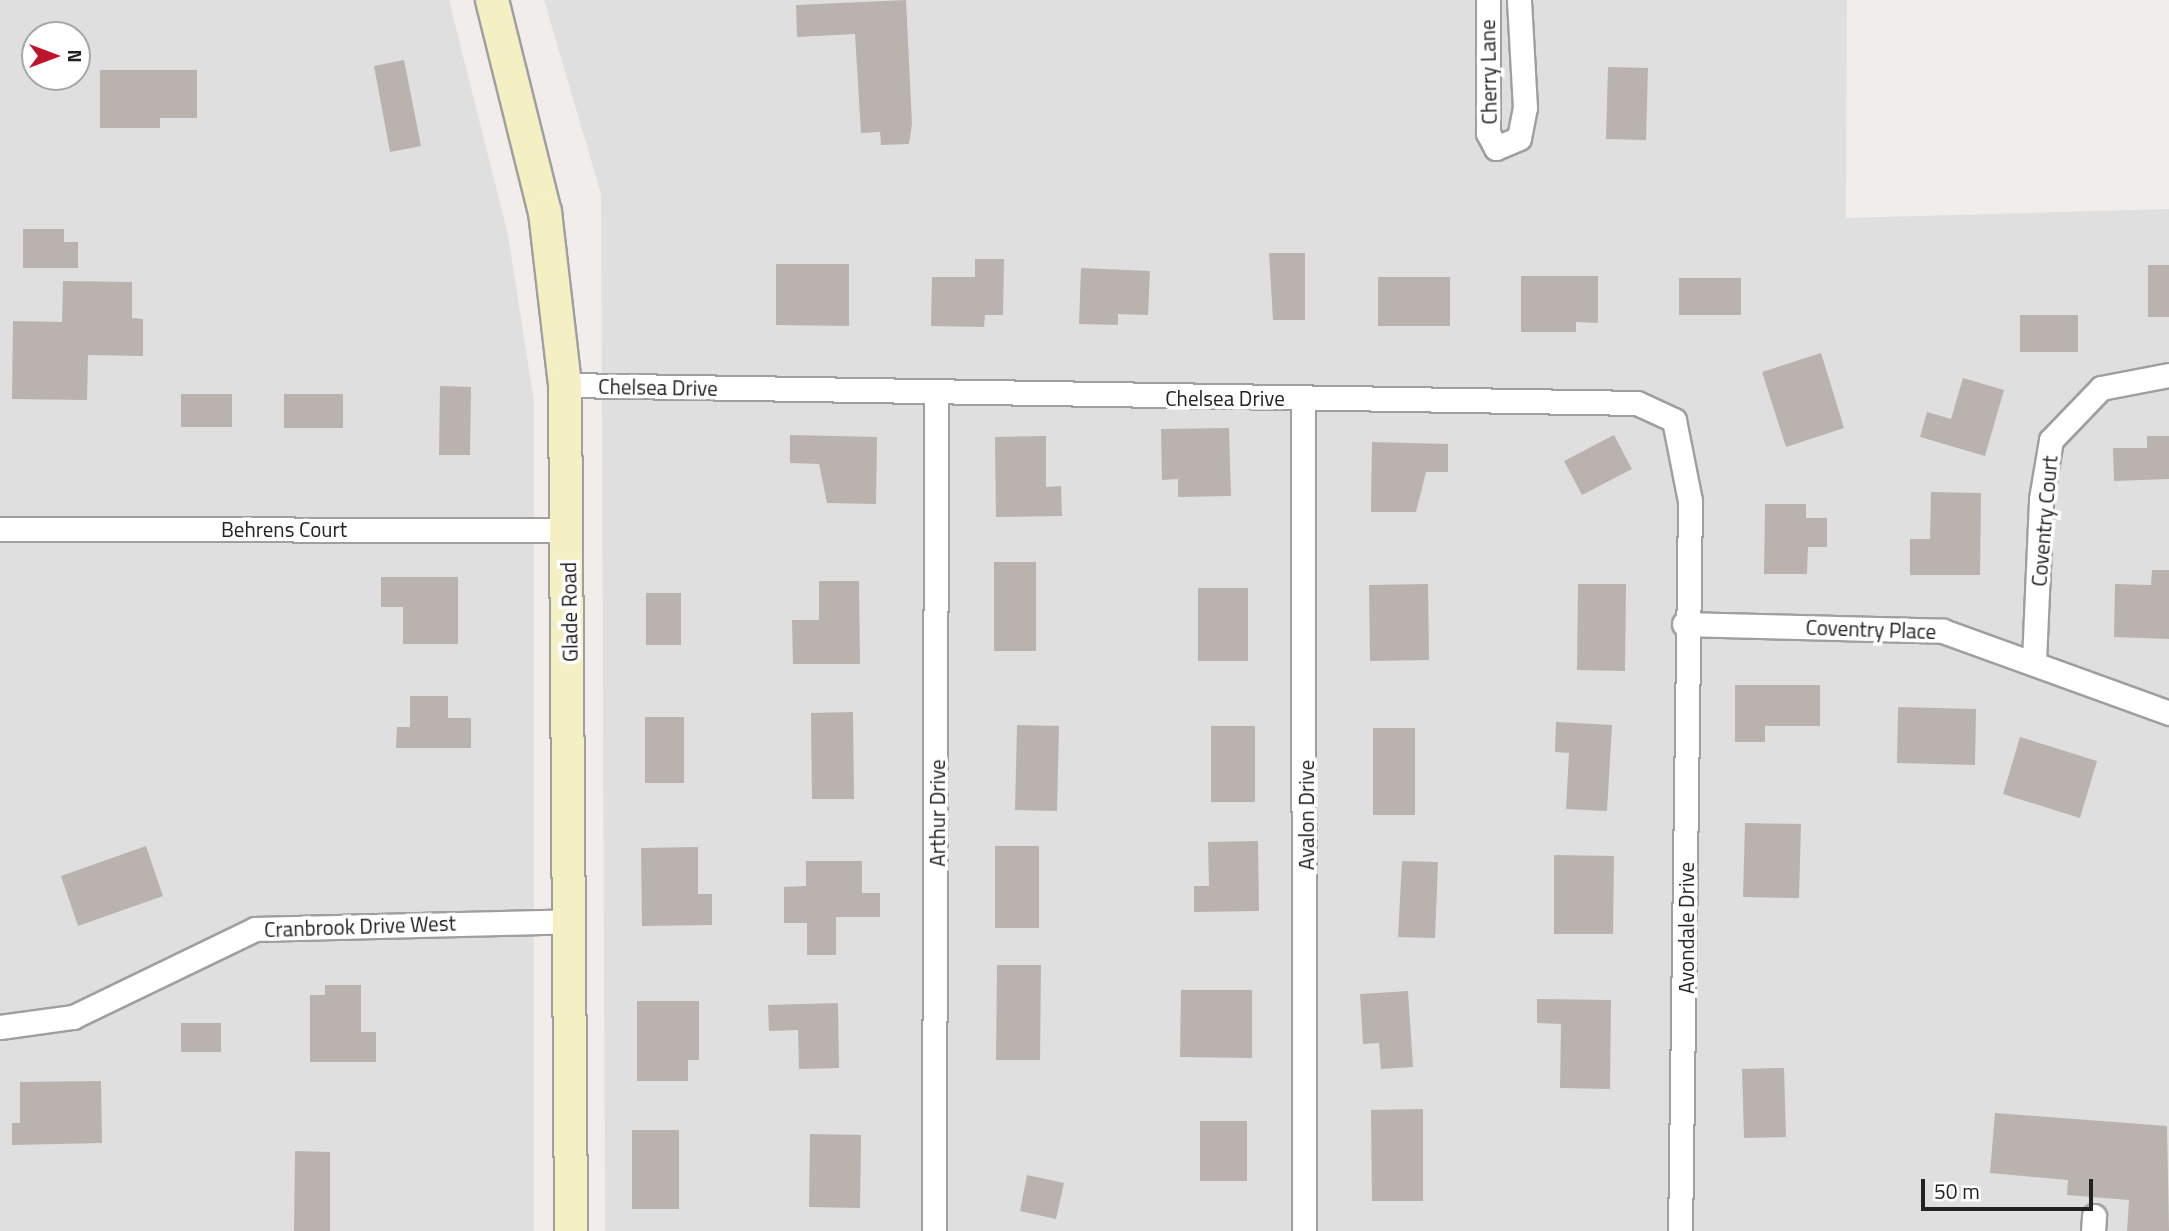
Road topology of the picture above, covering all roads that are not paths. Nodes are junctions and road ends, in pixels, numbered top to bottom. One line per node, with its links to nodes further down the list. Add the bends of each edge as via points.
1 (492, 0): 5 (main road, Glade Road, via 545,212)
2 (1488, 0): 3 (street, Cherry Lane, via 1488,133 1496,148 1519,138 1525,108)
3 (1519, 0)
4 (2169, 375): 11 (street, Coventry Court, via 2101,388 2051,440 2041,499)
5 (565, 385): 6 (street, Chelsea Drive); 9 (main road, Glade Road)
6 (936, 395): 7 (street, Chelsea Drive); 16 (street, Arthur Drive)
7 (1303, 398): 10 (street, Chelsea Drive, via 1653,405 1674,420 1681,435 1690,501); 17 (street, Avalon Drive)
8 (0, 529): 9 (street, Behrens Court)
9 (568, 530): 13 (main road, Glade Road)
10 (1684, 624): 11 (street, Coventry Place, via 1943,631); 18 (street, Avondale Drive, via 1687,980)
11 (2034, 661): 12 (street, Coventry Place)
12 (2169, 713)
13 (572, 921): 14 (street, Cranbrook Drive West, via 255,929 73,1017); 15 (main road, Glade Road)
14 (0, 1027)
15 (571, 1231)
16 (934, 1231)
17 (1304, 1231)
18 (1680, 1231)

